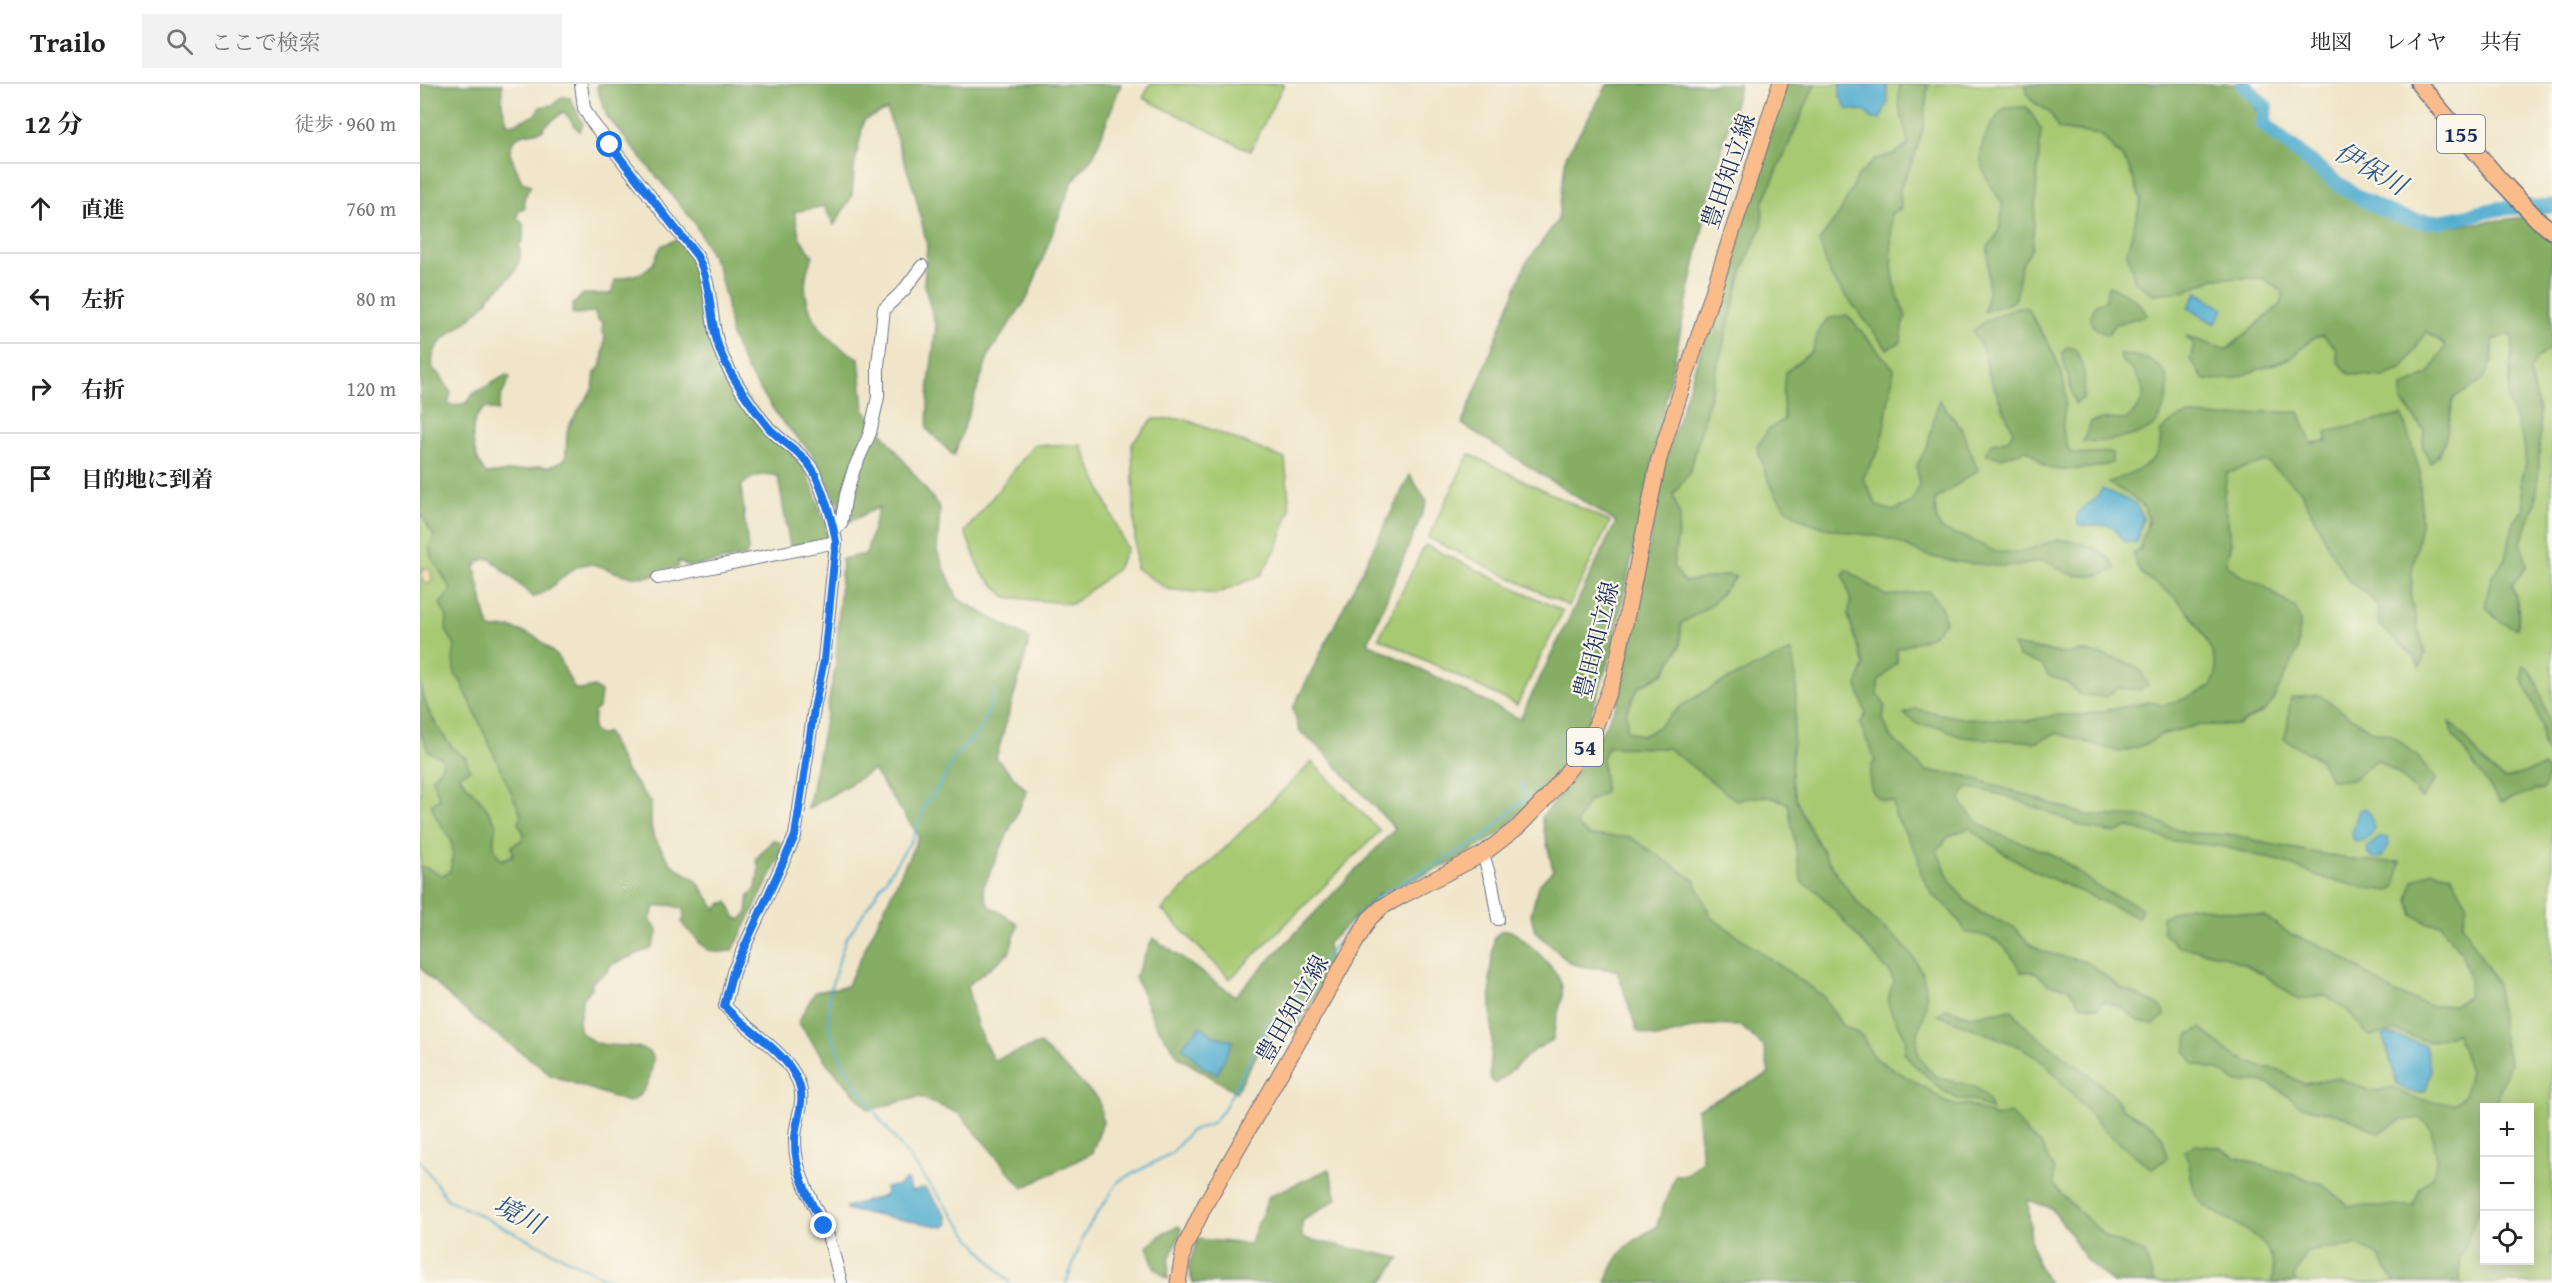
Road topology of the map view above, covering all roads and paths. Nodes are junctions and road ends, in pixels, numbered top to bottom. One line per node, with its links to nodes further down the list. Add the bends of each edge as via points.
1 (581, 84): 6 (street, via 584,108 592,122 697,256 710,290 714,336 725,362 770,428 798,452 813,472)
2 (1780, 84): 8 (main road, 豊田知立線 / 54, via 1659,459 1614,677 1604,708 1581,754 1548,796 1518,827)
3 (2419, 84): 4 (highway, 155, via 2504,184)
4 (2552, 231)
5 (922, 266): 6 (street, via 884,309 878,397 870,433 846,495 842,524)
6 (835, 536): 7 (street); 10 (street, via 824,660 795,836 733,972 724,1006 777,1053 798,1081 801,1110 796,1155 806,1189 831,1244)
7 (658, 578)
8 (1483, 854): 9 (street); 11 (main road, 豊田知立線 / 54, via 1382,907 1369,919 1201,1212 1180,1259)
9 (1498, 919)
10 (841, 1283)
11 (1178, 1283)

